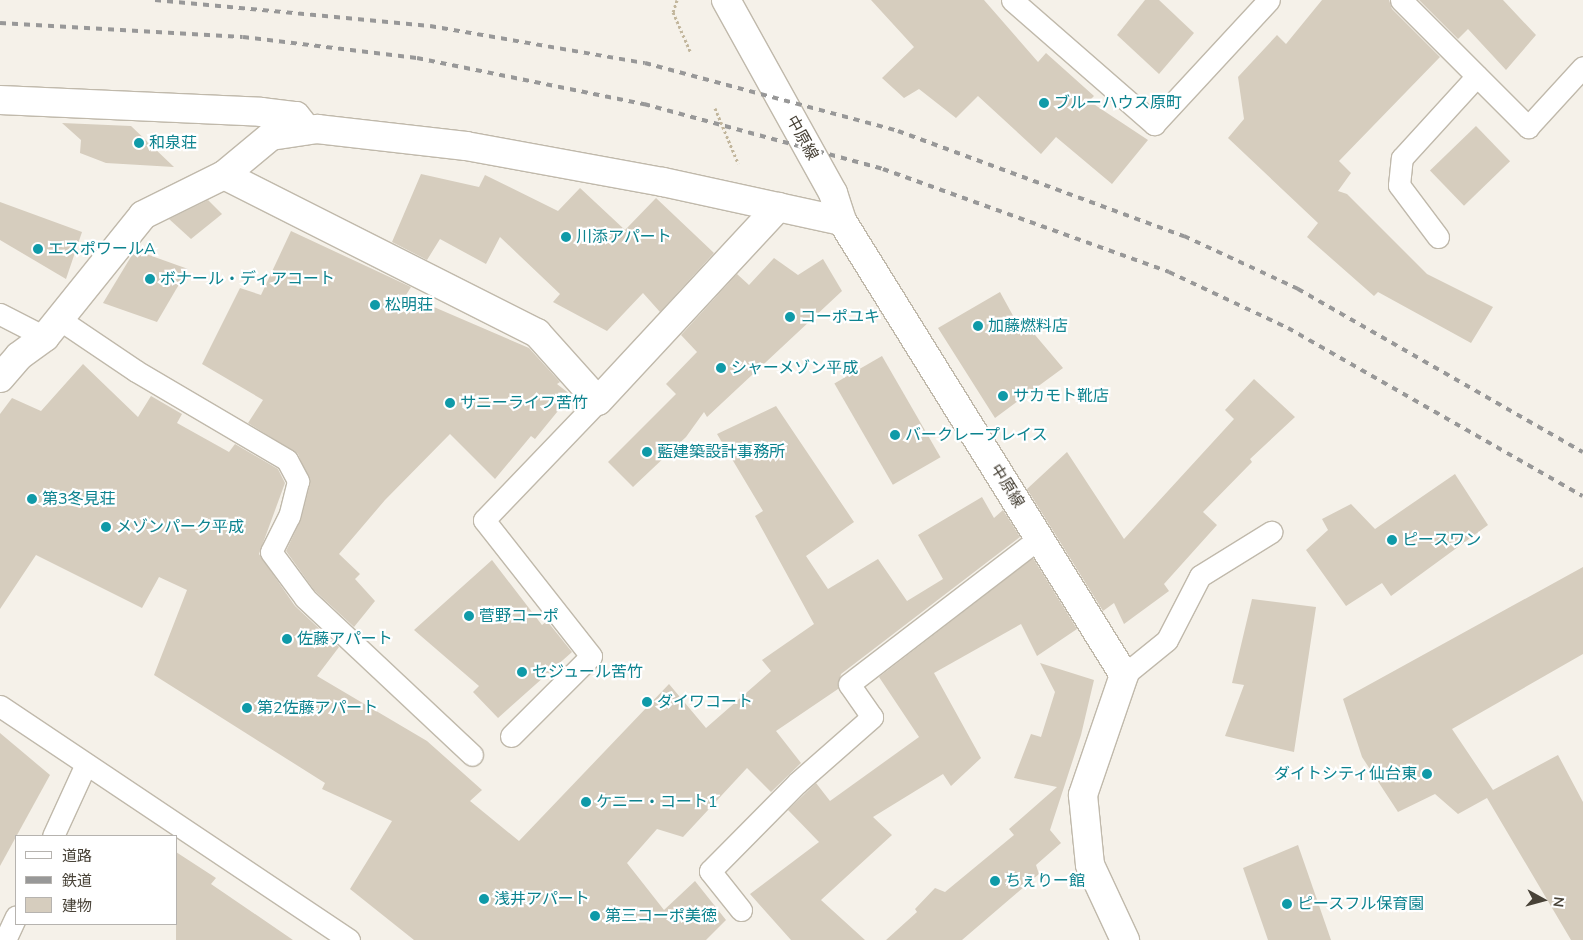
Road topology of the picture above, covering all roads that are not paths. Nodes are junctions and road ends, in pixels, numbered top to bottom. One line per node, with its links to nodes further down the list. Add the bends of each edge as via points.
1 (726, 0): 11 (street, 中原線, via 833,193)
2 (1012, 0): 3 (lane, via 1154,124)
3 (1269, 0)
4 (1401, 0): 6 (lane)
5 (1583, 68): 6 (lane, via 1528,127)
6 (1477, 76): 12 (lane, via 1402,158 1398,186)
7 (0, 100): 8 (street, via 261,112 296,116)
8 (307, 130): 9 (street, via 271,136); 10 (street, via 466,146)
9 (224, 175): 14 (street, via 144,215); 16 (street, via 537,333)
10 (769, 205): 11 (street); 16 (street)
11 (842, 221): 18 (street, 中原線)
12 (1438, 237)
13 (0, 314): 14 (lane)
14 (52, 328): 15 (street); 22 (lane, via 136,371 287,460 298,481 289,516 271,552 305,598)
15 (0, 378)
16 (598, 401): 21 (lane, via 484,520 591,656)
17 (1271, 532): 19 (lane, via 1200,576 1166,640)
18 (1039, 538): 19 (street, 中原線); 25 (lane, via 849,684 872,718 796,784 710,871)
19 (1124, 675): 29 (street, via 1083,795 1090,865)
20 (0, 706): 23 (lane)
21 (511, 736)
22 (472, 755)
23 (86, 764): 24 (lane); 28 (lane)
24 (53, 835)
25 (741, 910)
26 (15, 918): 27 (lane)
27 (5, 940)
28 (349, 940)
29 (1125, 940)

